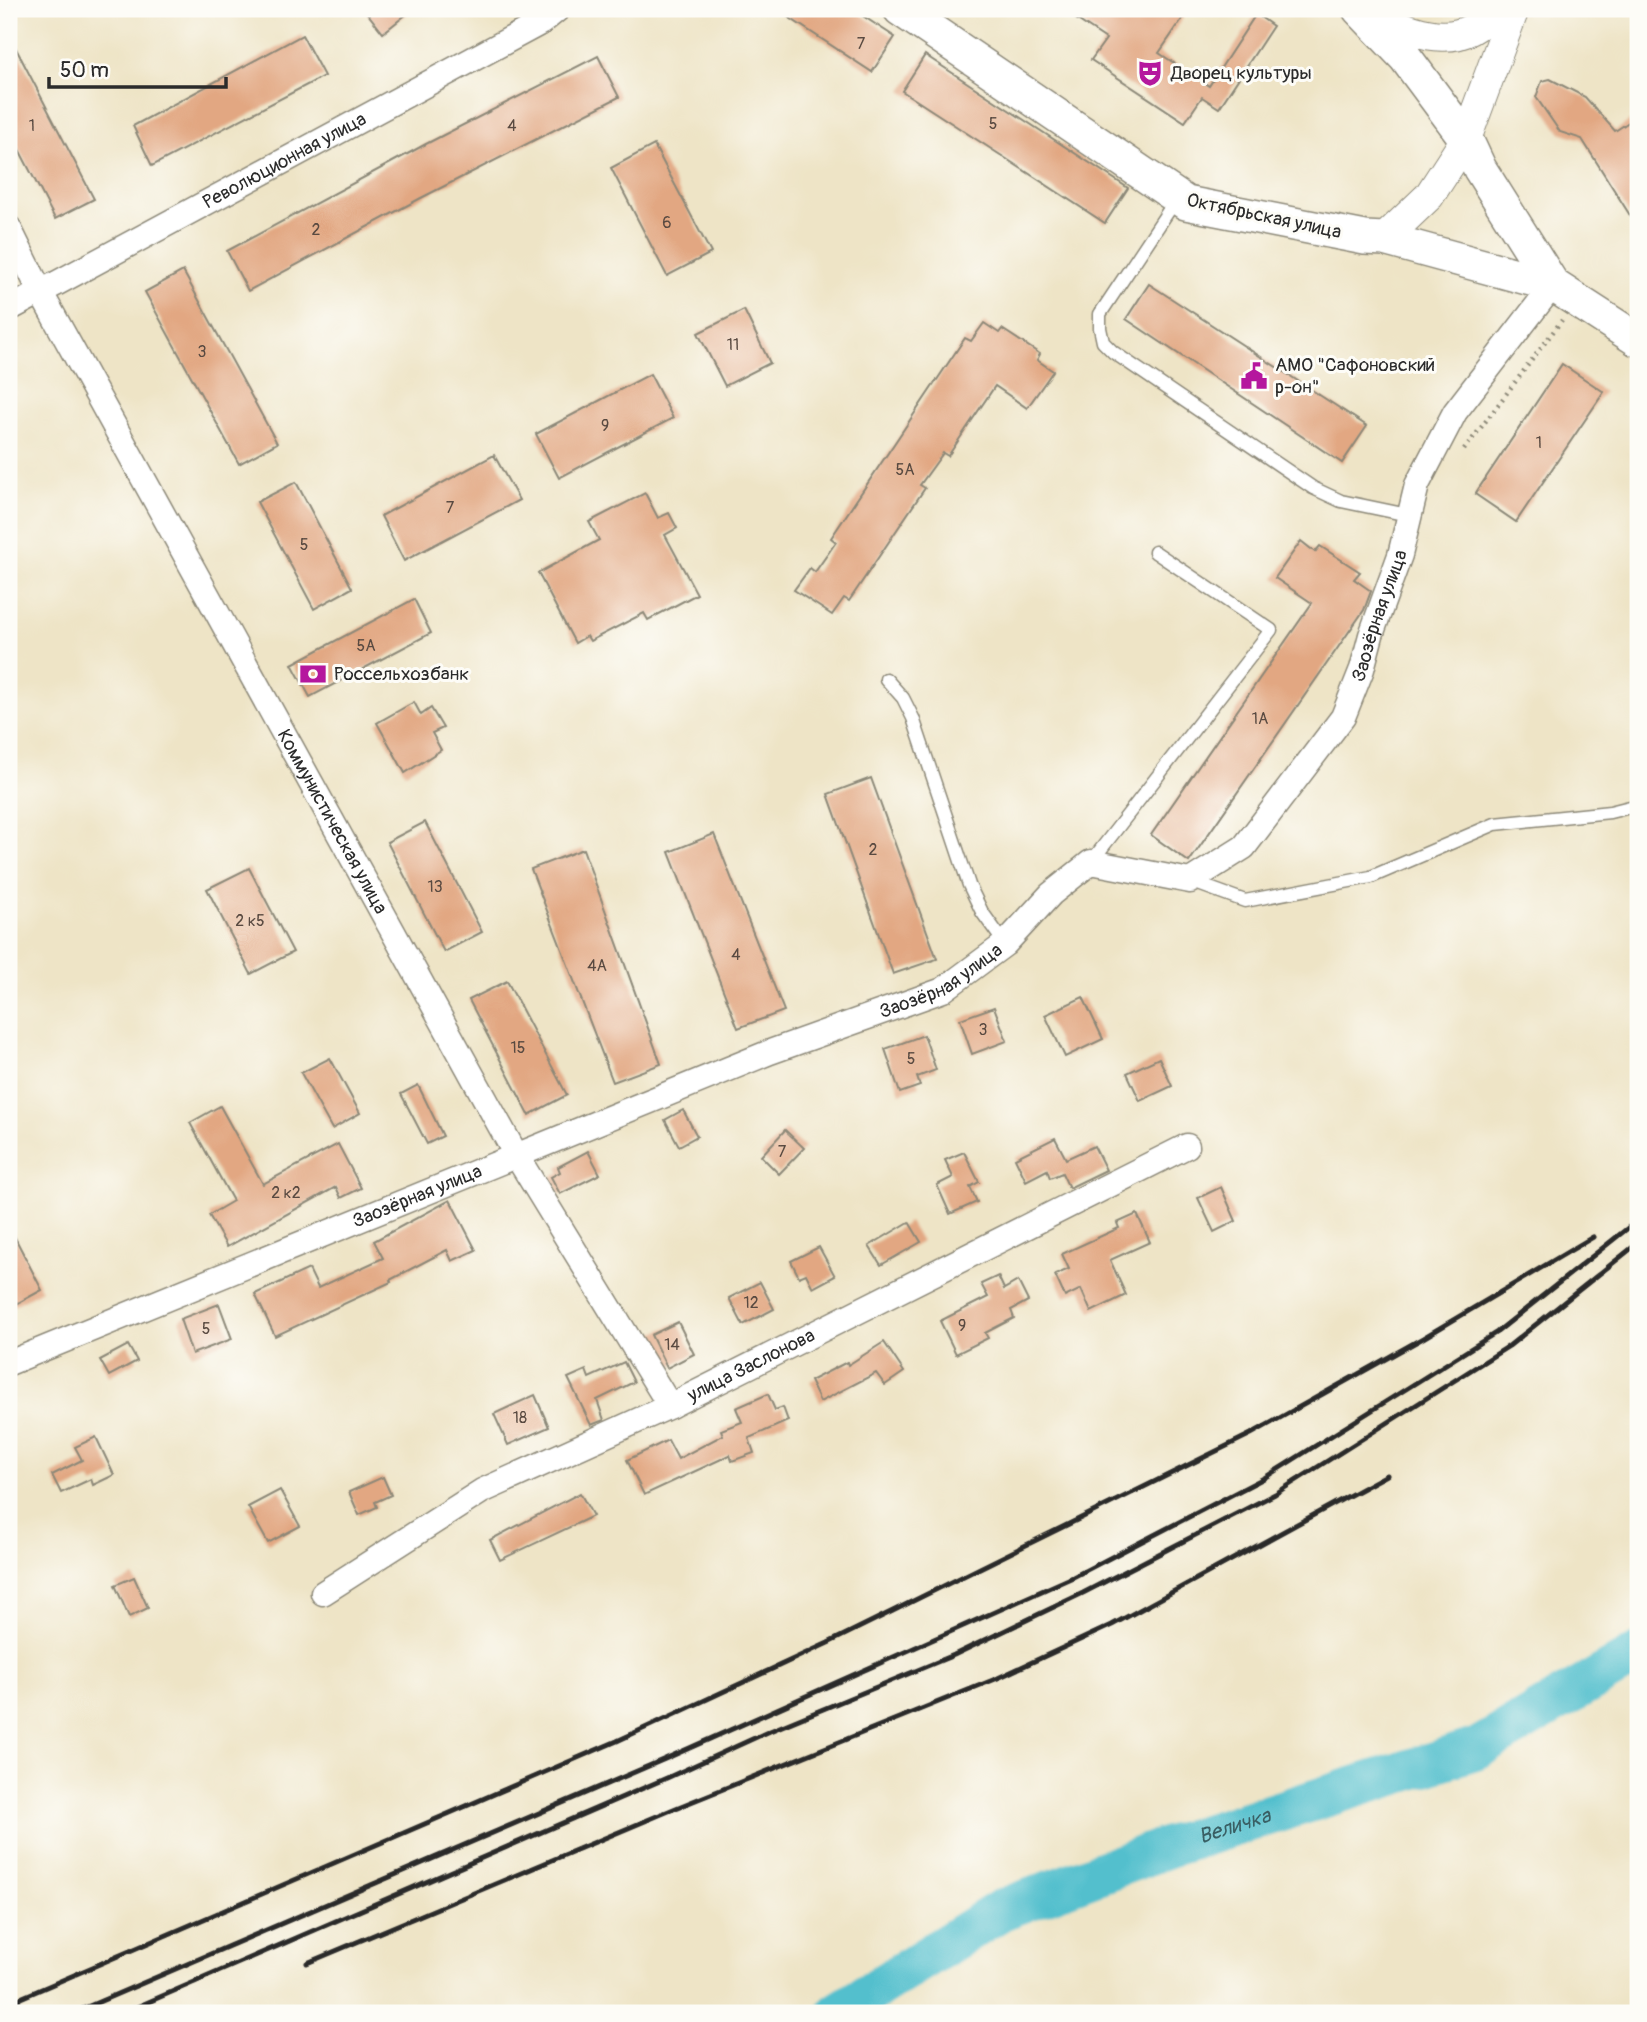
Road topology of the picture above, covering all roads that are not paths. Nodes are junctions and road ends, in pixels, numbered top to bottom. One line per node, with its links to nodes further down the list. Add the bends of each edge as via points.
1 (558, 9): 10 (street, Революционная улица, via 530,29)
2 (900, 9): 7 (main road, Октябрьская улица)
3 (1494, 9): 5 (street, via 1485,21 1458,36 1432,36)
4 (1514, 9): 6 (street)
5 (1361, 10): 6 (main road, Октябрьская улица, via 1405,57)
6 (1465, 139): 9 (street, via 1429,196); 11 (main road, Октябрьская улица, via 1480,169)
7 (1178, 197): 9 (main road, Октябрьская улица, via 1186,203); 14 (lane, via 1100,314 1103,342 1313,488 1341,501)
8 (9, 228): 10 (street, Коммунистическая улица)
9 (1384, 239): 11 (main road, Октябрьская улица)
10 (41, 293): 12 (street, Революционная улица); 22 (street, Коммунистическая улица)
11 (1565, 293): 13 (main road, Октябрьская улица); 14 (street, Заозёрная улица, via 1455,412 1416,485)
12 (9, 309)
13 (1638, 340)
14 (1408, 515): 19 (street, Заозёрная улица, via 1400,555 1343,717 1244,847)
15 (1155, 552): 18 (lane, via 1271,631)
16 (886, 679): 20 (lane, via 913,718 969,885)
17 (1638, 805): 19 (lane, via 1495,824 1371,877 1245,901)
18 (1091, 862): 19 (street); 20 (street, Заозёрная улица, via 1051,894)
19 (1190, 881)
20 (1005, 944): 22 (street, Заозёрная улица, via 943,990 770,1052)
21 (1187, 1146): 24 (street, улица Заслонова)
22 (516, 1155): 23 (street, Заозёрная улица); 24 (street, Коммунистическая улица)
23 (9, 1363)
24 (670, 1406): 25 (street, улица Заслонова, via 482,1492)
25 (323, 1593)

